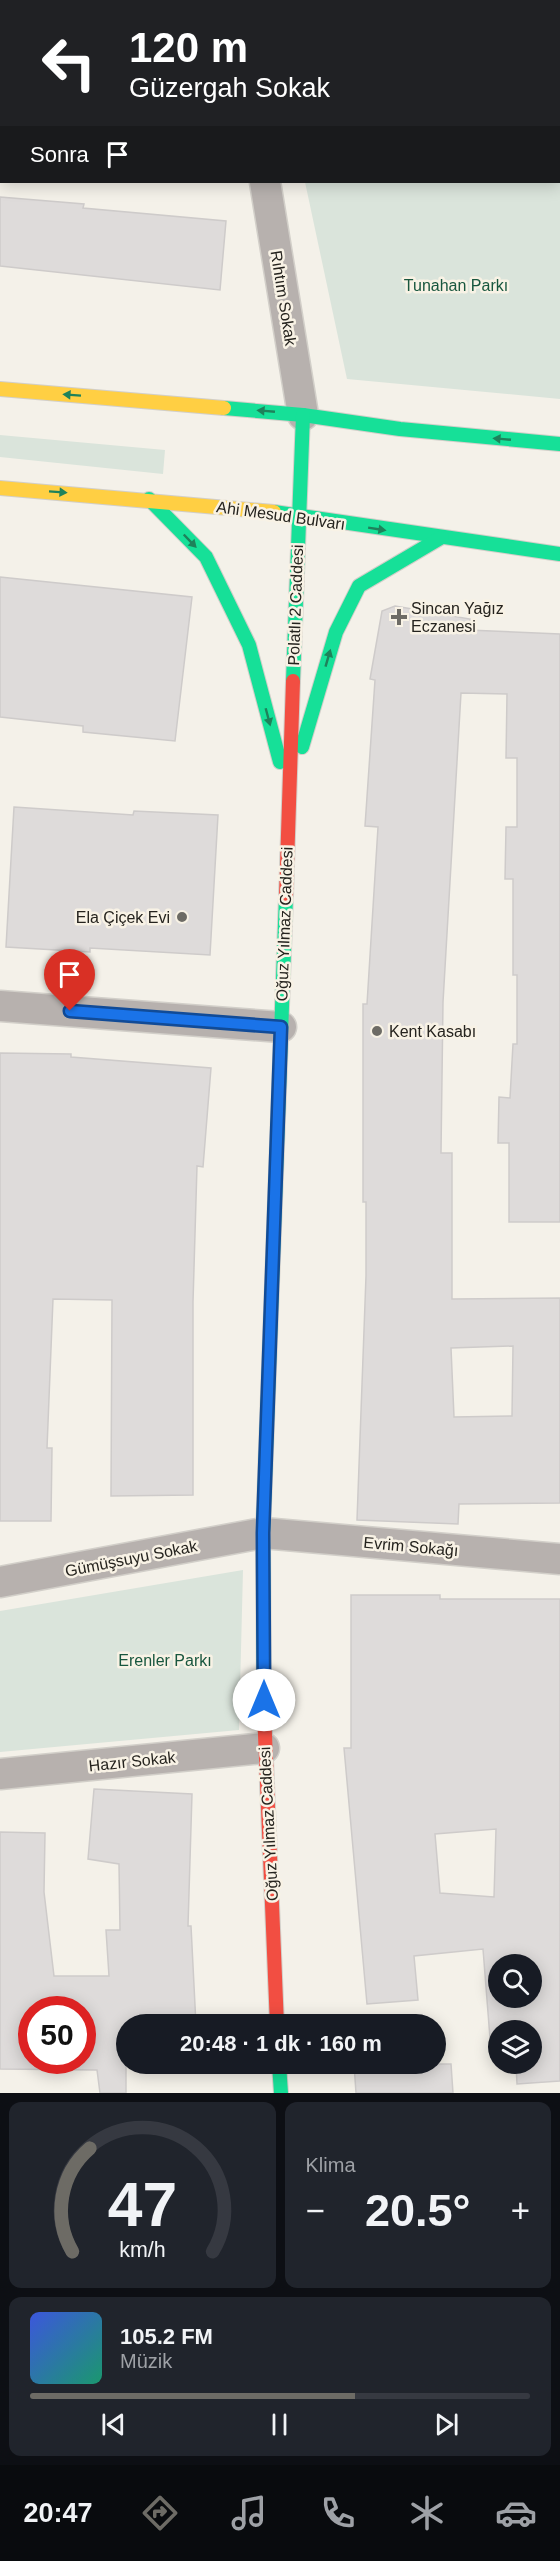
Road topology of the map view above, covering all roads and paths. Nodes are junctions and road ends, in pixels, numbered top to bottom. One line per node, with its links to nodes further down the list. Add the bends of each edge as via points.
1 (265, 183): 3 (street, Rıhtım Sokak)
2 (0, 389): 3 (main road, one-way to 2)
3 (303, 415): 4 (main road, one-way to 3, via 400,429); 7 (main road, Polatlı 2 Caddesi)
4 (560, 444)
5 (0, 488): 6 (main road, Ahi Mesud Bulvarı, one-way to 6)
6 (149, 499): 7 (main road, Ahi Mesud Bulvarı); 10 (main road, one-way to 10, via 206,557 249,645)
7 (298, 516): 8 (main road, Ahi Mesud Bulvarı, one-way to 8); 10 (main road, Polatlı 2 Caddesi)
8 (442, 537): 9 (main road, Ahi Mesud Bulvarı); 10 (main road, one-way to 8, via 336,632 359,586)
9 (560, 554)
10 (289, 795): 12 (main road, Oğuz Yılmaz Caddesi)
11 (0, 1005): 12 (street)
12 (281, 1027): 13 (main road, Oğuz Yılmaz Caddesi)
13 (263, 1533): 14 (street, Evrim Sokağı); 15 (street, Gümüşsuyu Sokak); 16 (main road, Oğuz Yılmaz Caddesi)
14 (560, 1559)
15 (0, 1582)
16 (264, 1748): 17 (street, Hazır Sokak); 18 (main road, Oğuz Yılmaz Caddesi)
17 (0, 1774)
18 (277, 2014)
19 (280, 2074): 20 (main road)
20 (281, 2093)

